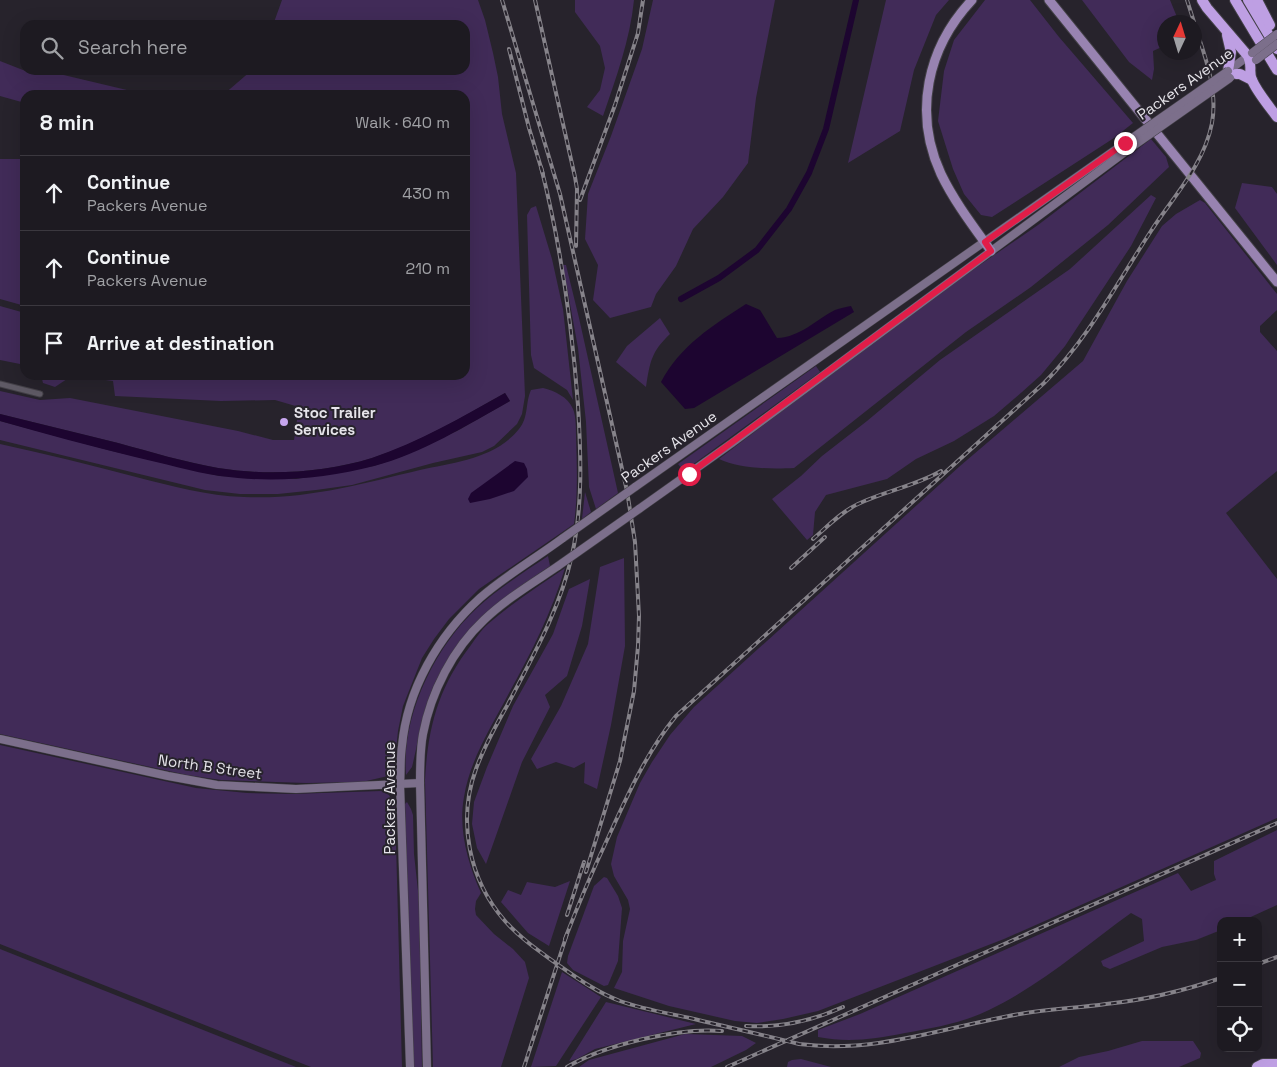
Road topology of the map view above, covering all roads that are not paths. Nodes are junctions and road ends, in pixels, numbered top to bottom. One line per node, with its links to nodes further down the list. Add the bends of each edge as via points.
1 (972, 0): 17 (main road, via 952,22 935,57 927,95 927,116 933,154 941,174)
2 (1049, 0): 19 (main road)
3 (1202, 0): 7 (highway)
4 (1235, 0): 12 (highway)
5 (1248, 0): 10 (highway)
6 (1257, 0): 9 (highway)
7 (1225, 29): 11 (highway); 13 (highway, via 1232,52)
8 (1277, 34): 11 (main road, Packers Avenue, bridge)
9 (1277, 42): 11 (main road, Packers Avenue, bridge)
10 (1277, 49)
11 (1252, 58): 13 (main road, Packers Avenue); 14 (highway)
12 (1277, 70)
13 (1231, 74): 14 (highway); 16 (main road, Packers Avenue, bridge)
14 (1252, 80): 15 (highway)
15 (1277, 117)
16 (1127, 146): 17 (main road, Packers Avenue); 18 (main road, Packers Avenue)
17 (985, 242): 18 (main road); 24 (main road, Packers Avenue, bridge, via 481,597 451,629 419,684 405,725)
18 (991, 251): 23 (main road, Packers Avenue, bridge, via 732,443 483,621 452,660 428,713 421,749)
19 (1277, 282)
20 (0, 384): 21 (street)
21 (40, 394)
22 (0, 739): 24 (main road, North B Street, via 217,785 296,789)
23 (420, 783): 24 (main road, North B Street); 27 (main road, Packers Avenue)
24 (400, 784): 26 (main road, Packers Avenue)
25 (1277, 1064): 28 (highway); 29 (highway)
26 (410, 1067)
27 (427, 1067)
28 (1257, 1067)
29 (1271, 1067)

